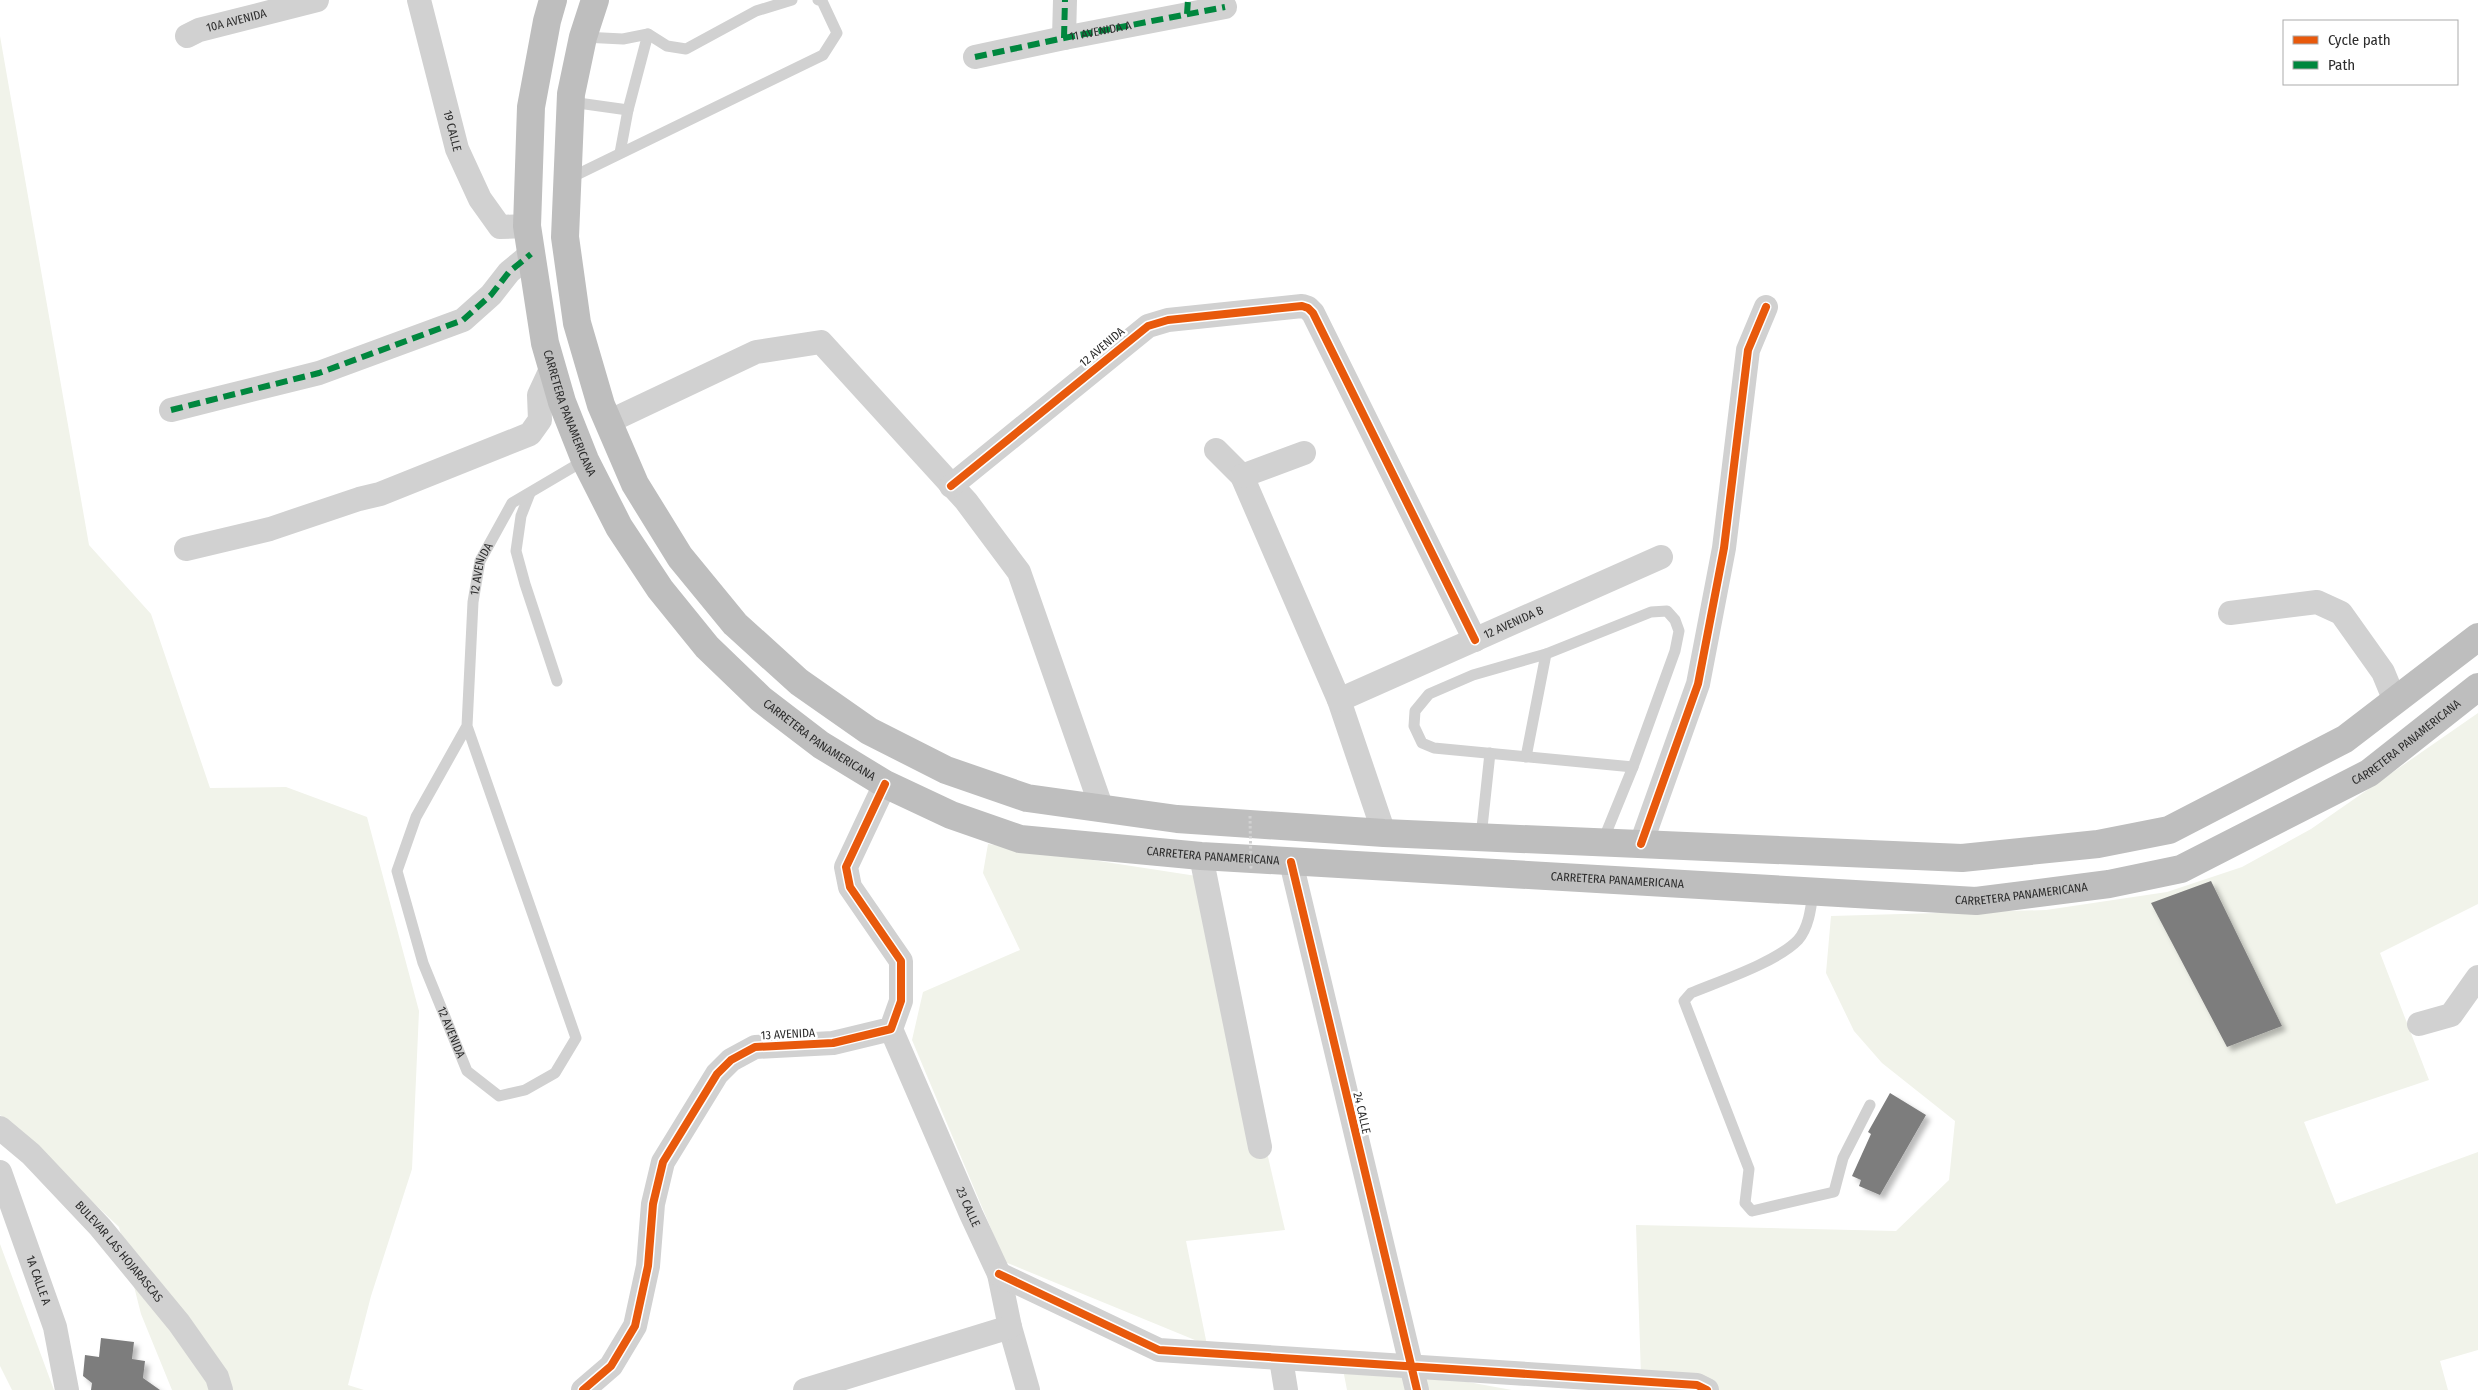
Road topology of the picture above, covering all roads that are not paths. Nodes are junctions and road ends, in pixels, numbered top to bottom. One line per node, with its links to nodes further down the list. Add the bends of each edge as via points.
1 (317, 0): 11 (street, 10A AVENIDA, via 199,30)
2 (419, 0): 19 (street, 19 CALLE, via 457,149 480,199 500,227)
3 (553, 0): 19 (highway, CARRETERA PANAMERICANA, via 531,107)
4 (595, 0): 12 (highway)
5 (792, 0): 10 (lane, via 756,11 686,49 668,46)
6 (818, 0): 17 (lane, via 822,1 837,33 823,55)
7 (1065, 0): 13 (street)
8 (1188, 7): 9 (street, 11 AVENIDA A); 13 (street, 11 AVENIDA A)
9 (1225, 7)
10 (648, 34): 12 (lane, via 623,39); 16 (lane)
11 (187, 36)
12 (583, 37): 15 (highway)
13 (1064, 38): 14 (street, 11 AVENIDA A)
14 (975, 57)
15 (571, 102): 16 (lane); 18 (highway)
16 (628, 110): 17 (lane)
17 (620, 153): 18 (lane)
18 (568, 179): 24 (highway, via 564,237 577,323 600,406)
19 (527, 226): 20 (highway, CARRETERA PANAMERICANA)
20 (531, 254): 22 (highway, CARRETERA PANAMERICANA); 23 (street, via 463,320 319,373)
21 (1766, 308): 50 (street, via 1748,350 1724,548 1698,684)
22 (552, 367): 27 (highway, CARRETERA PANAMERICANA); 31 (street, via 539,395 540,420 530,434 380,494 270,529)
23 (171, 410)
24 (608, 422): 29 (street, via 756,352 820,342); 46 (highway, via 635,484 680,557 735,624 798,682 869,731 946,770 1027,798)
25 (1216, 450): 28 (street)
26 (1304, 453): 28 (street)
27 (585, 460): 30 (lane, 12 AVENIDA); 45 (highway, CARRETERA PANAMERICANA, via 629,542 660,590 708,647 776,711 821,745)
28 (1242, 476): 39 (street)
29 (951, 486): 35 (street, 12 AVENIDA, via 1148,326 1168,320 1302,306 1313,313); 46 (street, via 1020,572)
30 (530, 493): 37 (lane, via 521,516 516,551); 41 (lane, 12 AVENIDA, via 512,504 480,561 473,602)
31 (186, 549)
32 (1661, 558): 35 (street, 12 AVENIDA B)
33 (2230, 612): 40 (street, via 2317,602 2341,613 2383,672)
34 (2478, 637): 40 (highway)
35 (1475, 640): 39 (street, 12 AVENIDA B)
36 (1546, 654): 42 (lane, via 1474,675 1429,694 1415,710 1414,726 1422,743 1434,748); 43 (lane); 44 (lane, via 1651,612 1667,611 1675,620 1679,630 1674,651)
37 (558, 681)
38 (2478, 687): 53 (highway, CARRETERA PANAMERICANA, via 2369,773 2181,869 2109,884 1976,901)
39 (1339, 700): 47 (street)
40 (2395, 701): 50 (highway, via 2345,739 2169,830 2098,844 1962,858)
41 (467, 726): 41 (lane, 12 AVENIDA, via 416,817 397,871 423,963 467,1070 499,1096 525,1090 555,1073 576,1038)
42 (1490, 753): 43 (lane); 48 (lane)
43 (1526, 757): 44 (lane)
44 (1633, 767): 49 (lane)
45 (884, 784): 51 (highway, CARRETERA PANAMERICANA, via 951,816 1020,839); 56 (street, via 846,867 850,887 901,961 901,1001)
46 (1102, 809): 47 (highway, via 1177,819)
47 (1384, 832): 48 (highway)
48 (1481, 837): 49 (highway)
49 (1602, 843): 50 (highway)
50 (1641, 844)
51 (1201, 856): 52 (highway, CARRETERA PANAMERICANA); 59 (street)
52 (1291, 862): 53 (highway, CARRETERA PANAMERICANA); 64 (street, 24 CALLE)
53 (1813, 892): 57 (lane, via 1805,929 1798,939 1784,950 1691,993 1684,1001 1749,1169 1745,1203 1752,1210 1834,1192 1842,1158)
54 (2478, 977): 55 (street, via 2451,1015)
55 (2419, 1024)
56 (891, 1029): 61 (street, 23 CALLE); 67 (street, 13 AVENIDA, via 833,1042 755,1047 731,1060 717,1074 663,1162 653,1204 648,1266 635,1326 611,1366)
57 (1870, 1105)
58 (0, 1128): 66 (street, BULEVAR LAS HOJARASCAS, via 31,1154 100,1227 179,1323 217,1376)
59 (1260, 1147)
60 (0, 1172): 65 (street, 1A CALLE A, via 55,1327)
61 (999, 1274): 62 (street, 23 CALLE); 63 (street, via 1159,1350)
62 (1010, 1327): 68 (street); 69 (street, 23 CALLE)
63 (1281, 1359): 64 (street); 70 (street)
64 (1414, 1379): 71 (street, via 1697,1386)
65 (67, 1390)
66 (221, 1390)
67 (583, 1390)
68 (805, 1390)
69 (1028, 1390)
70 (1286, 1390)
71 (1707, 1390)

